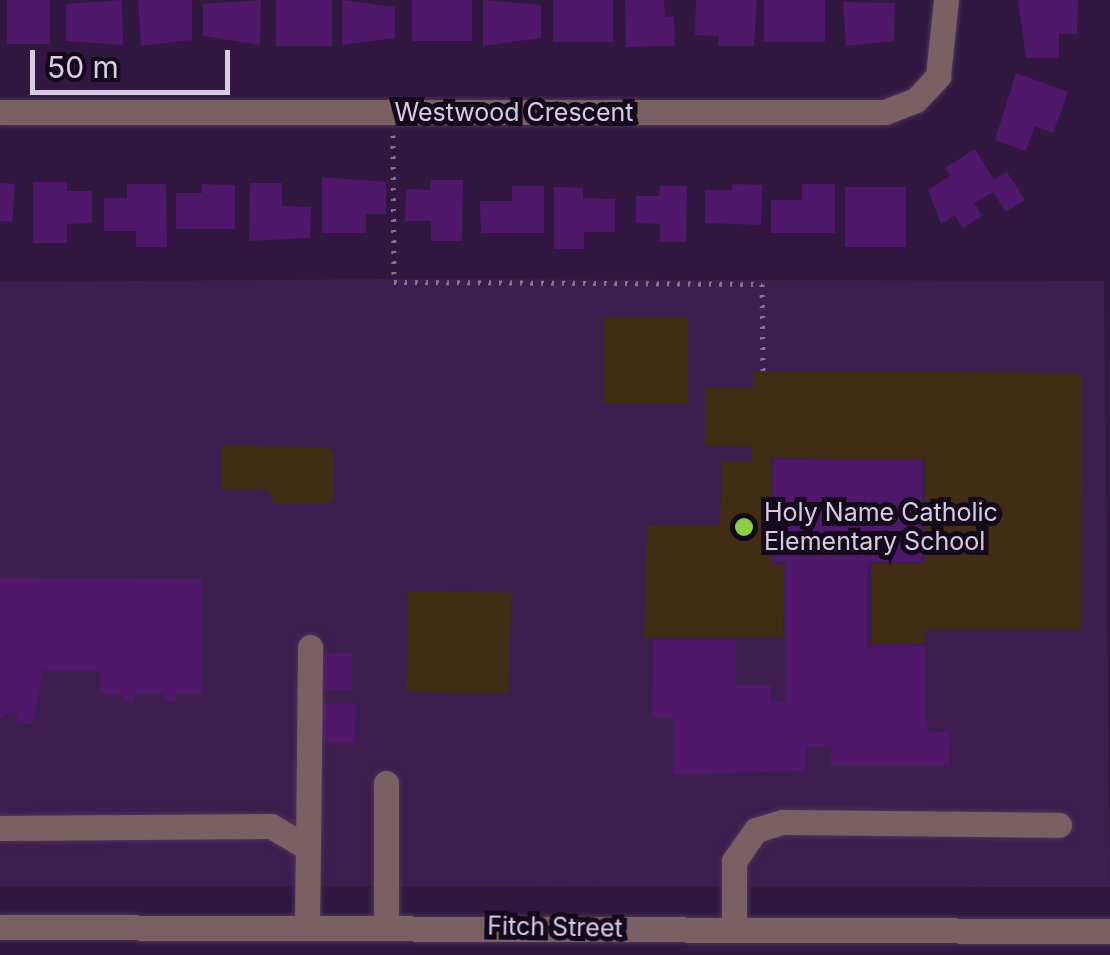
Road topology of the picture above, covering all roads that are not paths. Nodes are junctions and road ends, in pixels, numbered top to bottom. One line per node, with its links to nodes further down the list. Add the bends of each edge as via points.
1 (946, 0): 2 (street, Westwood Crescent, via 938,76 896,110)
2 (0, 112)
3 (310, 647): 7 (street)
4 (386, 783): 9 (street)
5 (1059, 824): 11 (street, via 782,822 756,830 734,861)
6 (0, 828): 7 (street, via 271,826)
7 (308, 848): 8 (street)
8 (307, 924): 9 (street, Fitch Street); 10 (street, Fitch Street)
9 (386, 925): 11 (street, Fitch Street)
10 (0, 927)
11 (734, 928): 12 (street, Fitch Street)
12 (1110, 931)

